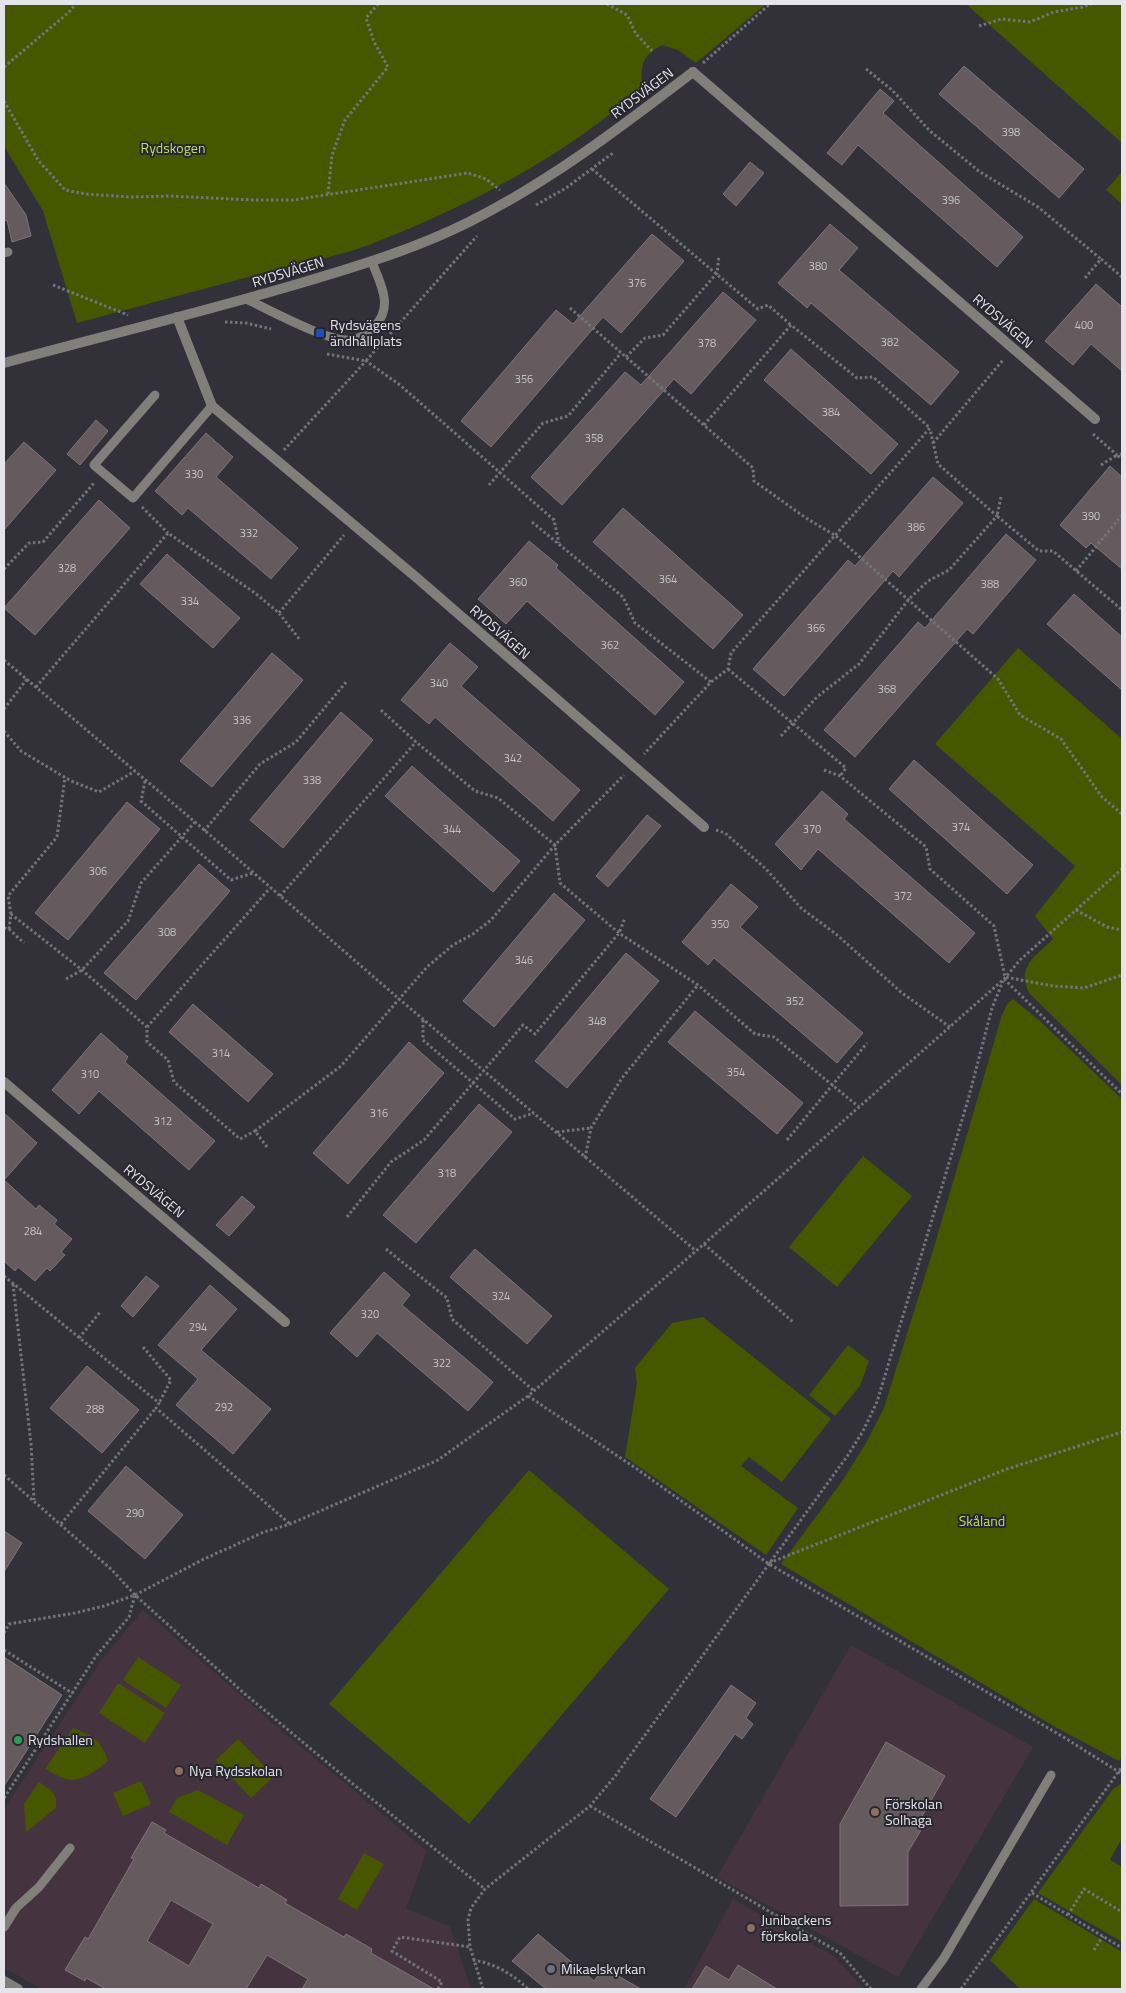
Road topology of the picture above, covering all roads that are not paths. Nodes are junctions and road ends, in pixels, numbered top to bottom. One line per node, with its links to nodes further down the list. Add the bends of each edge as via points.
1 (372, 262): 2 (street, RYDSVÄGEN); 2 (lane, via 385,295 385,306 378,323 359,338 339,340); 7 (street, RYDSVÄGEN, via 469,222 523,192 576,158 693,72)
2 (246, 299): 3 (street, RYDSVÄGEN)
3 (177, 317): 4 (street, RYDSVÄGEN); 6 (street, RYDSVÄGEN)
4 (4, 363)
5 (155, 395): 6 (lane, via 94,465 133,498)
6 (212, 406): 8 (street, RYDSVÄGEN)
7 (1095, 419)
8 (704, 826)
9 (4, 1082): 10 (street, RYDSVÄGEN)
10 (285, 1322)
11 (1051, 1775): 16 (lane, via 944,1958)
12 (70, 1848): 13 (lane, via 39,1887 16,1908)
13 (4, 1927)
14 (4, 1981): 15 (street)
15 (18, 1989)
16 (921, 1989)

